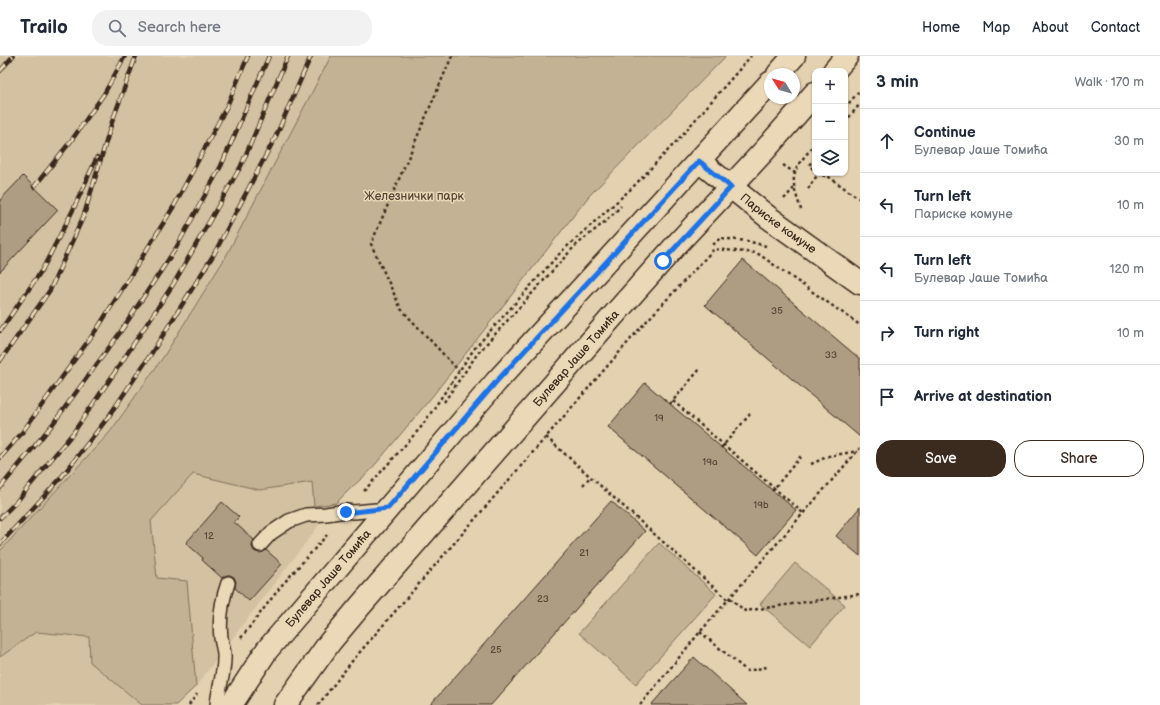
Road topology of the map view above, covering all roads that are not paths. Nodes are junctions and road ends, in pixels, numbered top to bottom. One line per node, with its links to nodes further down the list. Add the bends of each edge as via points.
1 (794, 56): 3 (main road)
2 (847, 56): 4 (main road)
3 (783, 68)
4 (837, 68)
5 (764, 90): 7 (main road, Булевар Јаше Томића)
6 (812, 96): 8 (main road, Булевар Јаше Томића)
7 (699, 161): 8 (main road, Париске комуне); 10 (main road, Булевар Јаше Томића, via 496,382)
8 (731, 187): 9 (main road, Париске комуне); 15 (main road, Булевар Јаше Томића, via 620,308 361,605)
9 (860, 283)
10 (388, 508): 11 (lane, via 306,515 288,521); 14 (main road, Булевар Јаше Томића, via 267,650)
11 (260, 545)
12 (228, 583): 13 (lane, via 221,624 224,670)
13 (217, 705)
14 (230, 705)
15 (284, 705)

